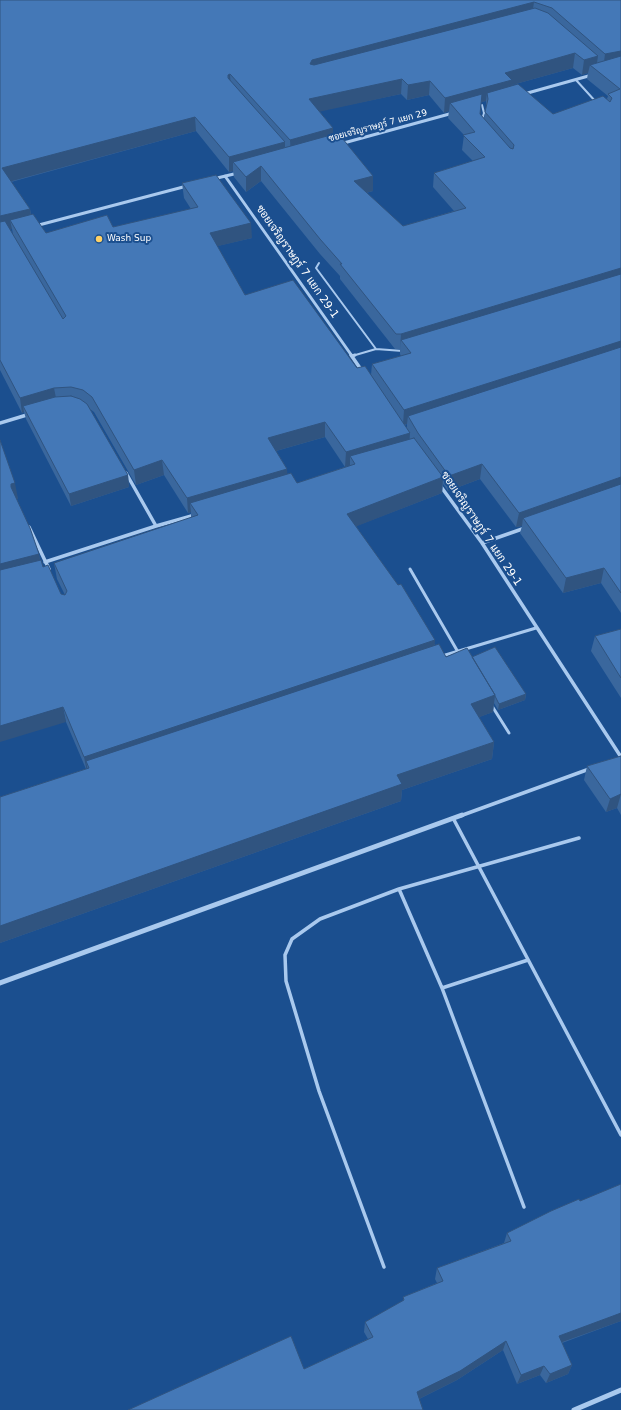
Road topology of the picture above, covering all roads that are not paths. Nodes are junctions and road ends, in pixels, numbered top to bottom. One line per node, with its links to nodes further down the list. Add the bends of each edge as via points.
1 (596, 74): 2 (street)
2 (576, 80): 3 (street); 4 (lane)
3 (518, 95)
4 (596, 102)
5 (489, 103): 6 (street)
6 (482, 105): 7 (street); 9 (lane, via 484,113)
7 (474, 108)
8 (459, 112): 10 (street, ซอยเจริญราษฎร์ 7 แยก 29)
9 (481, 127)
10 (336, 145)
11 (240, 172): 12 (street)
12 (226, 176): 13 (street); 19 (street, ซอยเจริญราษฎร์ 7 แยก 29-1)
13 (211, 180)
14 (190, 185): 15 (street)
15 (31, 227)
16 (319, 263): 17 (lane, via 316,268)
17 (376, 349): 18 (lane, via 400,352); 19 (lane)
18 (407, 350)
19 (352, 356): 20 (street, ซอยเจริญราษฎร์ 7 แยก 29-1)
20 (364, 374)
21 (36, 412): 22 (street)
22 (0, 423)
23 (122, 467): 28 (street)
24 (437, 481): 29 (street, ซอยเจริญราษฎร์ 7 แยก 29-1)
25 (202, 512): 28 (street)
26 (27, 522): 30 (street)
27 (533, 525): 29 (street)
28 (156, 526): 30 (street)
29 (482, 544): 35 (street, ซอยเจริญราษฎร์ 7 แยก 29-1)
30 (45, 562): 32 (street)
31 (410, 569): 36 (lane)
32 (49, 571): 33 (lane); 34 (street)
33 (42, 573)
34 (52, 577)
35 (536, 628): 36 (lane); 41 (street, ซอยเจริญราษฎร์ 7 แยก 29-1)
36 (458, 651): 37 (lane); 38 (lane)
37 (462, 657)
38 (435, 658)
39 (489, 702): 40 (lane)
40 (509, 733)
41 (621, 757): 42 (street)
42 (614, 760)
43 (599, 765): 44 (street)
44 (453, 818): 46 (lane); 49 (street)
45 (579, 838): 46 (lane)
46 (478, 866): 47 (lane); 48 (lane)
47 (399, 889): 50 (lane); 53 (lane, via 320,919 292,940 285,955 286,981 319,1092)
48 (528, 960): 50 (lane); 51 (lane)
49 (0, 983)
50 (442, 988): 52 (lane)
51 (621, 1135)
52 (524, 1207)
53 (384, 1267)
54 (621, 1390): 55 (street)
55 (574, 1410)

